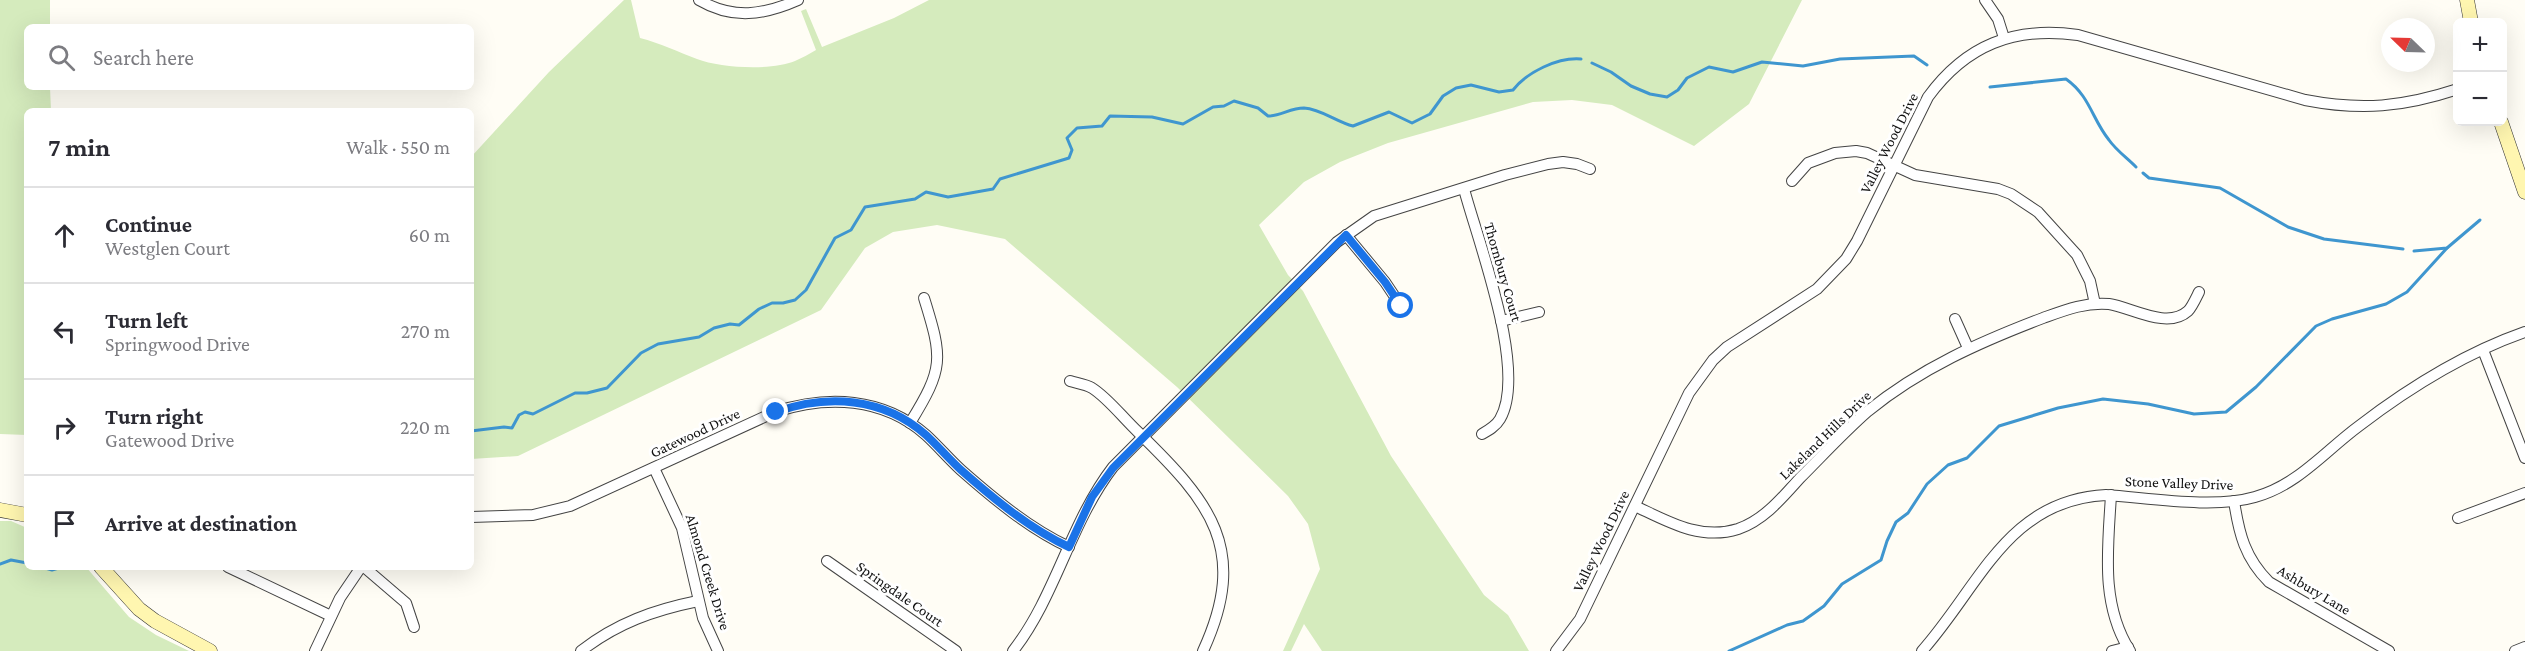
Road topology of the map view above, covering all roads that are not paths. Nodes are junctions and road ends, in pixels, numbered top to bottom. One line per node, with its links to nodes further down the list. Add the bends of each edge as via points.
1 (699, 0): 2 (street, via 741,14 761,13)
2 (798, 0)
3 (1985, 0): 6 (street, via 1998,19)
4 (2467, 0): 5 (street)
5 (2469, 18)
6 (2004, 38): 7 (street, Valley Wood Drive, via 2038,32 2078,35 2331,105 2403,105); 9 (street, Valley Wood Drive, via 1970,55 1940,81 1919,112)
7 (2453, 90)
8 (2502, 126): 13 (street)
9 (1894, 165): 11 (street, via 1867,153 1845,151 1808,163); 17 (street, via 1922,177 1998,189 2025,202 2077,255 2090,281); 34 (street, Valley Wood Drive, via 1857,241 1832,275 1800,302 1727,346 1699,376)
10 (1590, 169): 12 (street, via 1577,164 1548,164)
11 (1792, 181)
12 (1464, 189): 14 (street, via 1374,216); 21 (street, Thornbury Court)
13 (2525, 192)
14 (1346, 235): 18 (street); 28 (street)
15 (2199, 292): 17 (street, Lakeland Hills Drive, via 2187,311 2166,318 2111,304)
16 (924, 298): 26 (street, via 936,337 937,366 928,395)
17 (2095, 304): 23 (street, Lakeland Hills Drive, via 2065,310)
18 (1401, 306)
19 (1539, 312): 21 (street)
20 (1955, 319): 23 (street)
21 (1501, 321): 27 (street, Thornbury Court, via 1509,369 1507,398 1500,419)
22 (2525, 332): 24 (street, Stone Valley Drive)
23 (1968, 348): 34 (street, Lakeland Hills Drive, via 1919,374 1867,412 1774,507 1751,524 1724,532 1696,532)
24 (2483, 350): 29 (street); 33 (street, Stone Valley Drive, via 2382,408 2289,483 2254,498)
25 (1070, 381): 28 (street, via 1091,387)
26 (910, 423): 30 (street, Gatewood Drive, via 856,402 816,401 776,412); 39 (street, Gatewood Drive, via 960,470 1040,532)
27 (1482, 434)
28 (1143, 437): 39 (street, via 1102,482); 56 (street, via 1202,501 1217,536 1223,590 1214,628)
29 (2525, 458)
30 (654, 468): 37 (street, Gatewood Drive, via 552,512); 45 (street, Almond Creek Drive, via 682,528)
31 (2525, 493): 38 (street)
32 (2111, 495): 33 (street, Stone Valley Drive); 49 (street, via 2108,589); 58 (street, Stone Valley Drive, via 2069,500 2022,525)
33 (2234, 501): 60 (street, Ashbury Lane, via 2243,546 2269,582)
34 (1635, 506): 57 (street, Valley Wood Drive, via 1580,619)
35 (0, 510): 36 (street)
36 (24, 514)
37 (474, 517)
38 (2458, 518)
39 (1069, 547): 55 (street, via 1036,618)
40 (827, 561): 54 (street, Springdale Court)
41 (104, 570): 50 (street, via 139,609)
42 (234, 570): 46 (street)
43 (359, 570): 46 (street)
44 (366, 570): 47 (street, via 405,603)
45 (698, 601): 52 (street, via 633,619); 53 (street, Almond Creek Drive)
46 (331, 616): 51 (street)
47 (414, 627)
48 (2525, 647): 61 (street)
49 (2129, 649): 59 (street)
50 (210, 651)
51 (315, 651)
52 (581, 651)
53 (718, 651)
54 (956, 651)
55 (1013, 651)
56 (1203, 651)
57 (1556, 651)
58 (1922, 651)
59 (2112, 651)
60 (2389, 651)
61 (2515, 651)

